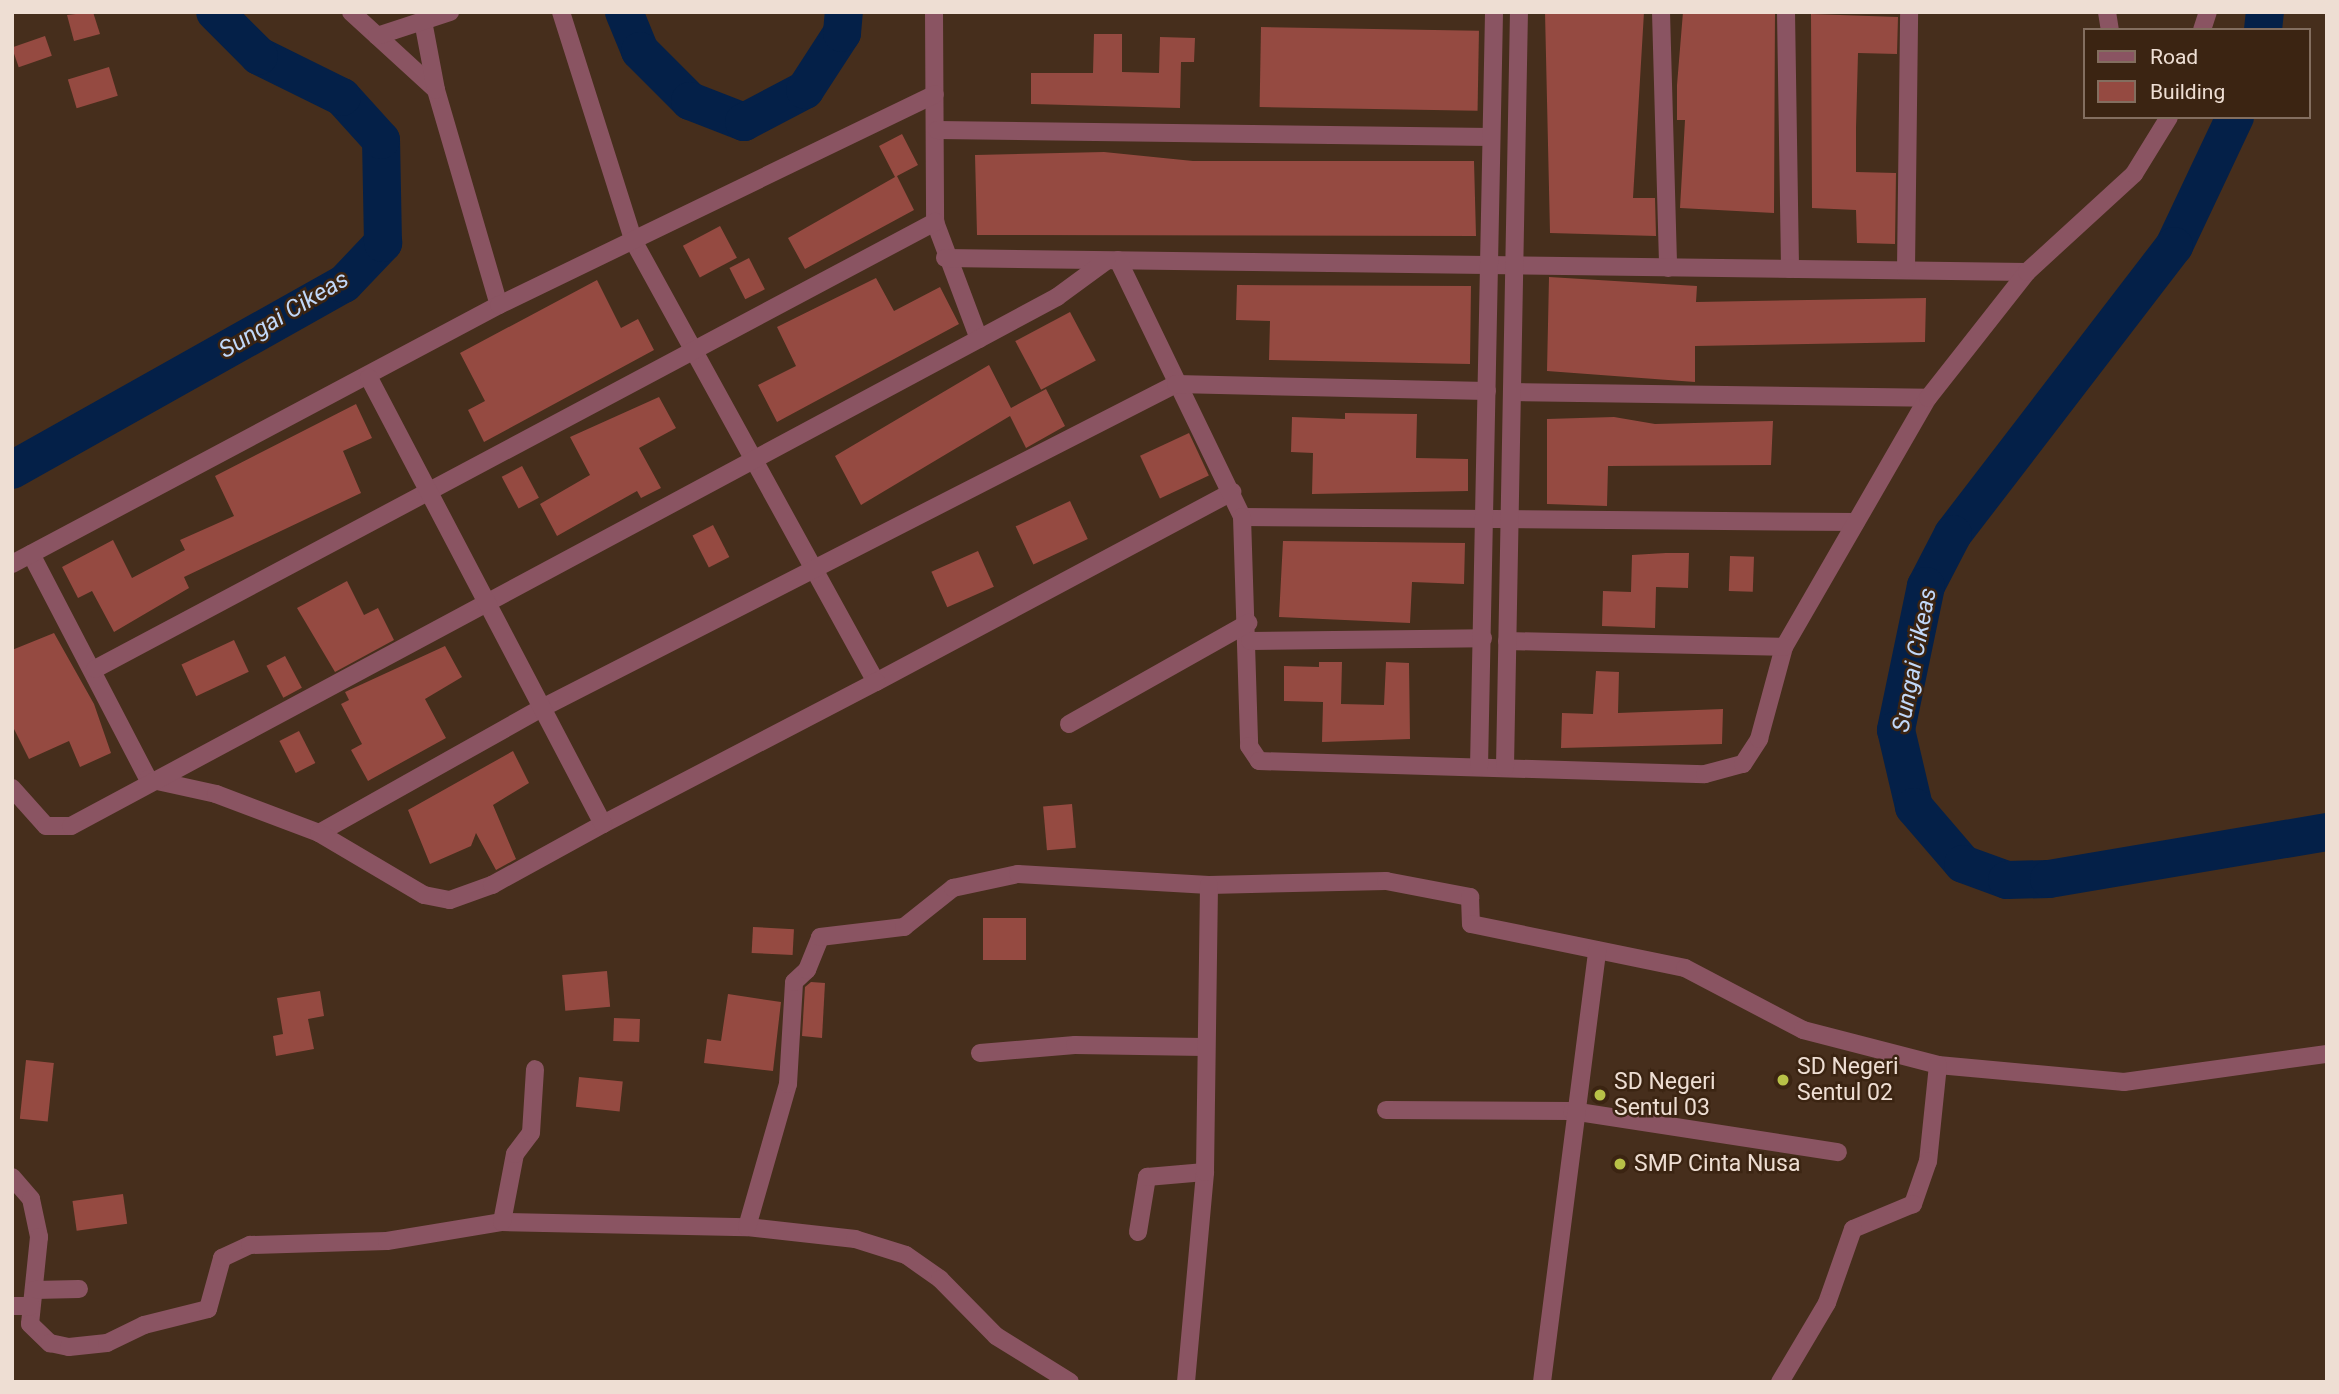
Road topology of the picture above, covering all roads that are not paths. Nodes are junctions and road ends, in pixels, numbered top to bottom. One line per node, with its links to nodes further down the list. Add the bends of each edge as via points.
1 (351, 12): 11 (street)
2 (450, 12): 10 (street)
3 (561, 12): 18 (street)
4 (934, 12): 13 (street)
5 (1494, 12): 16 (street)
6 (1518, 12): 22 (street)
7 (1661, 12): 23 (street)
8 (1786, 12): 24 (street)
9 (1909, 12): 25 (street)
10 (423, 21): 11 (street); 12 (street)
11 (377, 36): 12 (street)
12 (436, 90): 27 (street)
13 (934, 93): 15 (street); 18 (street)
14 (2168, 119): 26 (street, via 2134,174)
15 (937, 130): 16 (street); 17 (street)
16 (1491, 137): 21 (street)
17 (935, 222): 19 (street); 29 (street)
18 (634, 242): 27 (street); 29 (street)
19 (945, 258): 20 (street); 28 (street)
20 (1112, 260): 21 (street); 28 (street, via 1057,297); 31 (street)
21 (1489, 267): 22 (street); 32 (street)
22 (1514, 268): 23 (street); 33 (street)
23 (1668, 268): 24 (street)
24 (1790, 269): 25 (street)
25 (1906, 269): 26 (street)
26 (2027, 272): 34 (street)
27 (499, 305): 30 (street)
28 (979, 339): 35 (street)
29 (696, 348): 35 (street); 36 (street)
30 (369, 378): 36 (street); 42 (street)
31 (1176, 384): 32 (street); 37 (street); 44 (street)
32 (1487, 391): 39 (street)
33 (1512, 392): 34 (street); 40 (street)
34 (1928, 398): 41 (street)
35 (755, 457): 44 (street); 45 (street)
36 (426, 492): 45 (street); 50 (street)
37 (1232, 492): 38 (street); 51 (street)
38 (1242, 517): 39 (street); 46 (street)
39 (1484, 519): 40 (street); 47 (street)
40 (1510, 519): 41 (street); 48 (street)
41 (1856, 522): 49 (street)
42 (31, 554): 43 (street); 50 (street)
43 (12, 564)
44 (817, 570): 51 (street); 52 (street)
45 (486, 601): 52 (street); 56 (street)
46 (1249, 632): 47 (street); 53 (street); 54 (street, via 1249,746 1259,761)
47 (1483, 638): 54 (street)
48 (1507, 641): 49 (street); 55 (street)
49 (1784, 647): 55 (street, via 1759,739 1743,764 1705,774)
50 (95, 669): 56 (street)
51 (876, 682): 58 (street)
52 (541, 708): 58 (street); 59 (street)
53 (1069, 724)
54 (1479, 767): 55 (street)
55 (1505, 767)
56 (148, 779): 57 (street, via 60,828 31,815); 59 (street, via 216,794)
57 (12, 788)
58 (603, 824): 59 (street, via 492,885 450,900 424,895)
59 (319, 834)
60 (1209, 885): 61 (street, via 1386,881 1470,897 1471,923); 62 (street); 73 (street, via 1018,874 953,888 904,927 815,940 807,970 792,990 788,1084)
61 (1597, 950): 65 (street, via 1685,968 1803,1030); 68 (street)
62 (1204, 1046): 63 (street, via 1075,1045); 70 (street)
63 (979, 1053)
64 (2327, 1054): 65 (street, via 2292,1063 2123,1082)
65 (1938, 1065): 81 (street, via 1928,1161 1913,1204 1853,1229 1827,1303)
66 (535, 1069): 72 (street, via 531,1133 515,1154)
67 (1385, 1110): 68 (street)
68 (1572, 1111): 69 (street); 80 (street)
69 (1838, 1152)
70 (1205, 1172): 74 (street, via 1147,1177); 79 (street)
71 (12, 1177): 76 (street, via 35,1216)
72 (502, 1222): 73 (street); 76 (street, via 387,1241 239,1247 217,1266 208,1309 144,1325 107,1343 50,1343 30,1324)
73 (747, 1227): 78 (street, via 855,1239 906,1255 940,1279 996,1336)
74 (1138, 1232)
75 (79, 1289): 76 (street)
76 (32, 1298): 77 (street)
77 (12, 1306)
78 (1070, 1382)
79 (1186, 1382)
80 (1542, 1382)
81 (1780, 1382)

